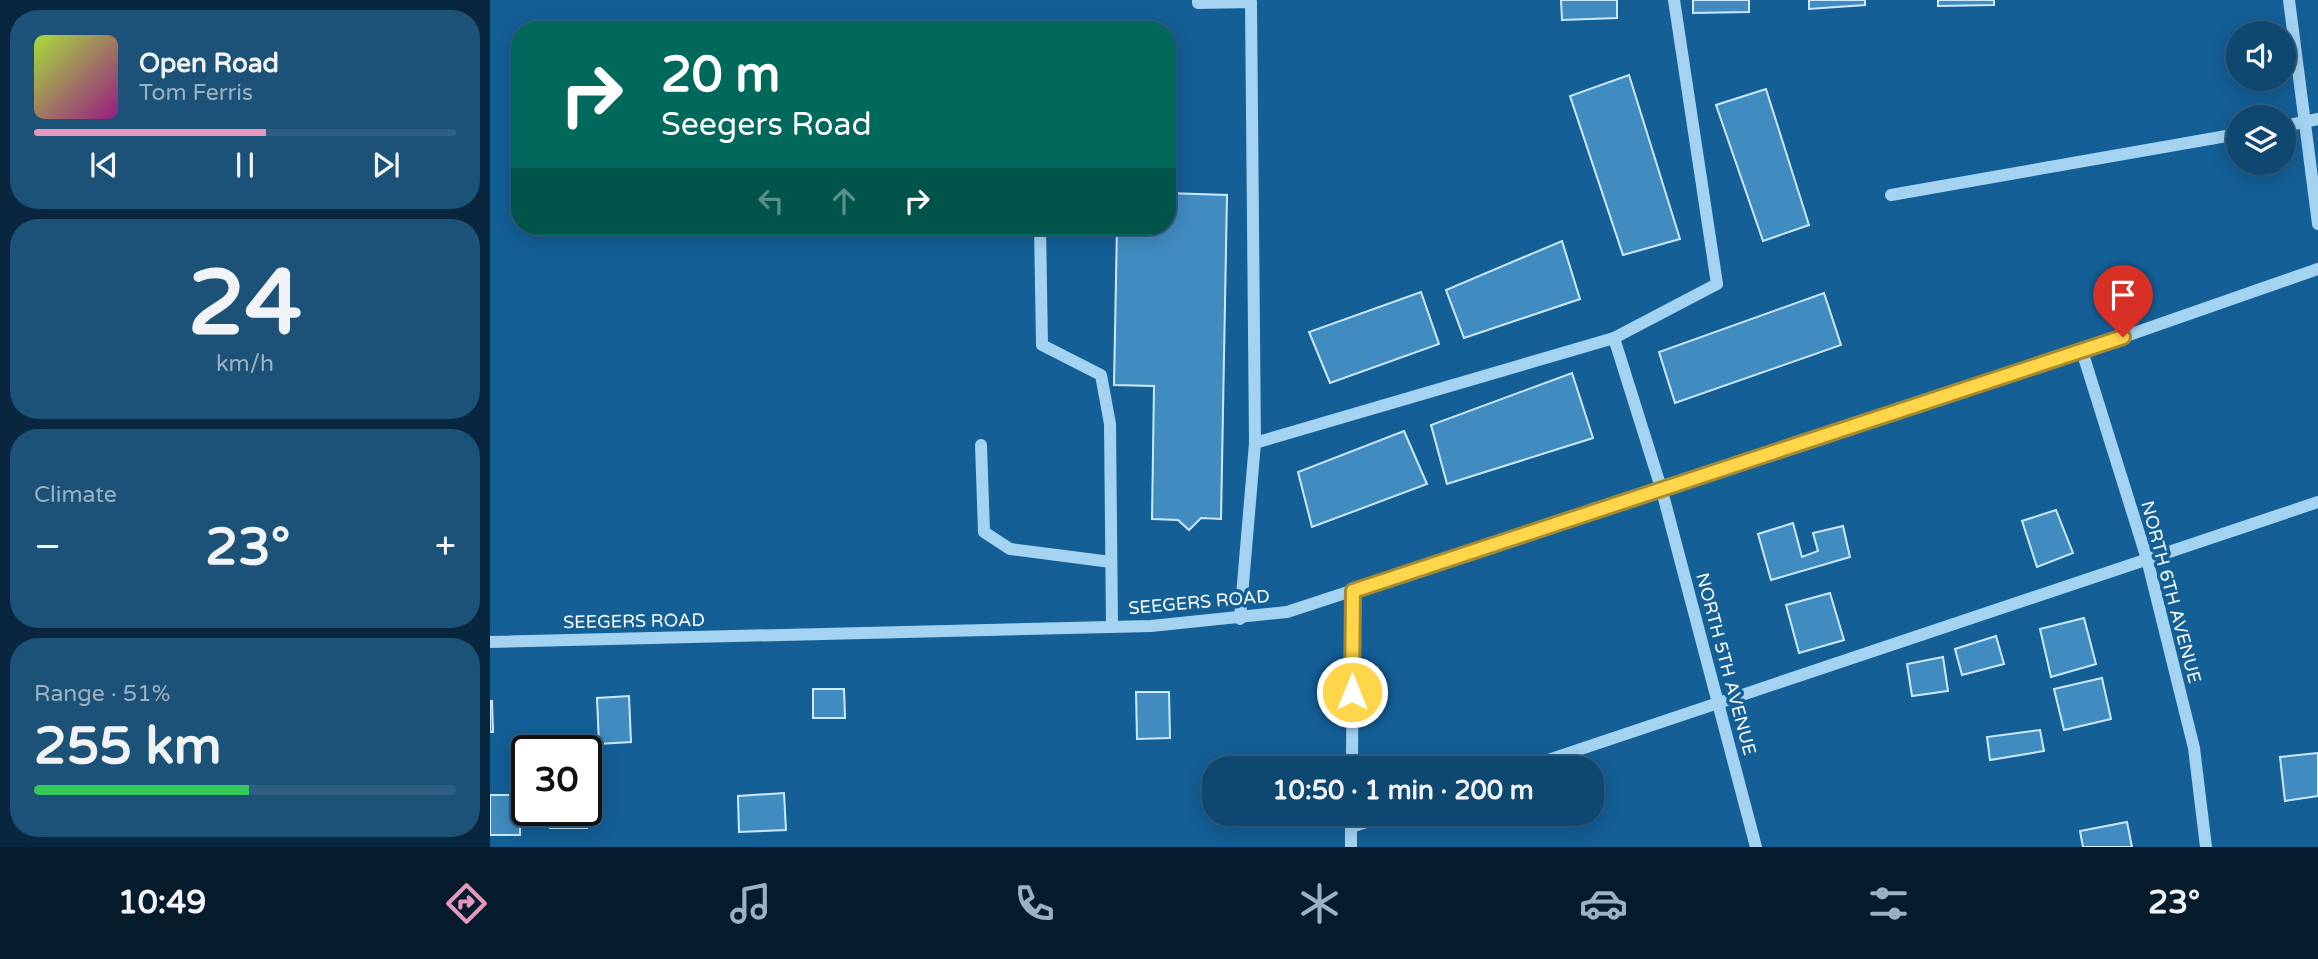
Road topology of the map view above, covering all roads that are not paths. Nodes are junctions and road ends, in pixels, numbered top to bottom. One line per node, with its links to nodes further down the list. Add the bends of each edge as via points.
1 (1198, 0): 12 (street, via 1251,2)
2 (1674, 0): 10 (street, via 1717,284)
3 (2289, 0): 4 (street)
4 (2311, 121): 7 (street)
5 (2226, 136): 6 (street)
6 (1891, 195)
7 (2318, 225)
8 (1040, 235): 17 (street, via 1042,345 1101,375 1110,424)
9 (2318, 269): 11 (street, SEEGERS ROAD)
10 (1614, 338): 12 (street); 14 (street, NORTH 5TH AVENUE)
11 (2082, 351): 14 (street, SEEGERS ROAD); 16 (street, NORTH 6TH AVENUE)
12 (1255, 443): 19 (street)
13 (981, 444): 17 (street, via 984,532 1010,549)
14 (1662, 491): 18 (street, SEEGERS ROAD); 22 (street, NORTH 5TH AVENUE)
15 (2318, 502): 16 (street)
16 (2147, 559): 22 (street); 28 (street, NORTH 6TH AVENUE, via 2194,748)
17 (1111, 562): 20 (street)
18 (1353, 591): 19 (street, SEEGERS ROAD, via 1287,612); 23 (street)
19 (1240, 619): 20 (street, SEEGERS ROAD)
20 (1112, 627): 21 (street, SEEGERS ROAD)
21 (490, 642)
22 (1718, 701): 24 (street); 27 (street, NORTH 5TH AVENUE)
23 (1352, 756)
24 (1559, 756)
25 (1351, 826): 26 (street)
26 (1351, 847)
27 (1756, 847)
28 (2206, 847)

